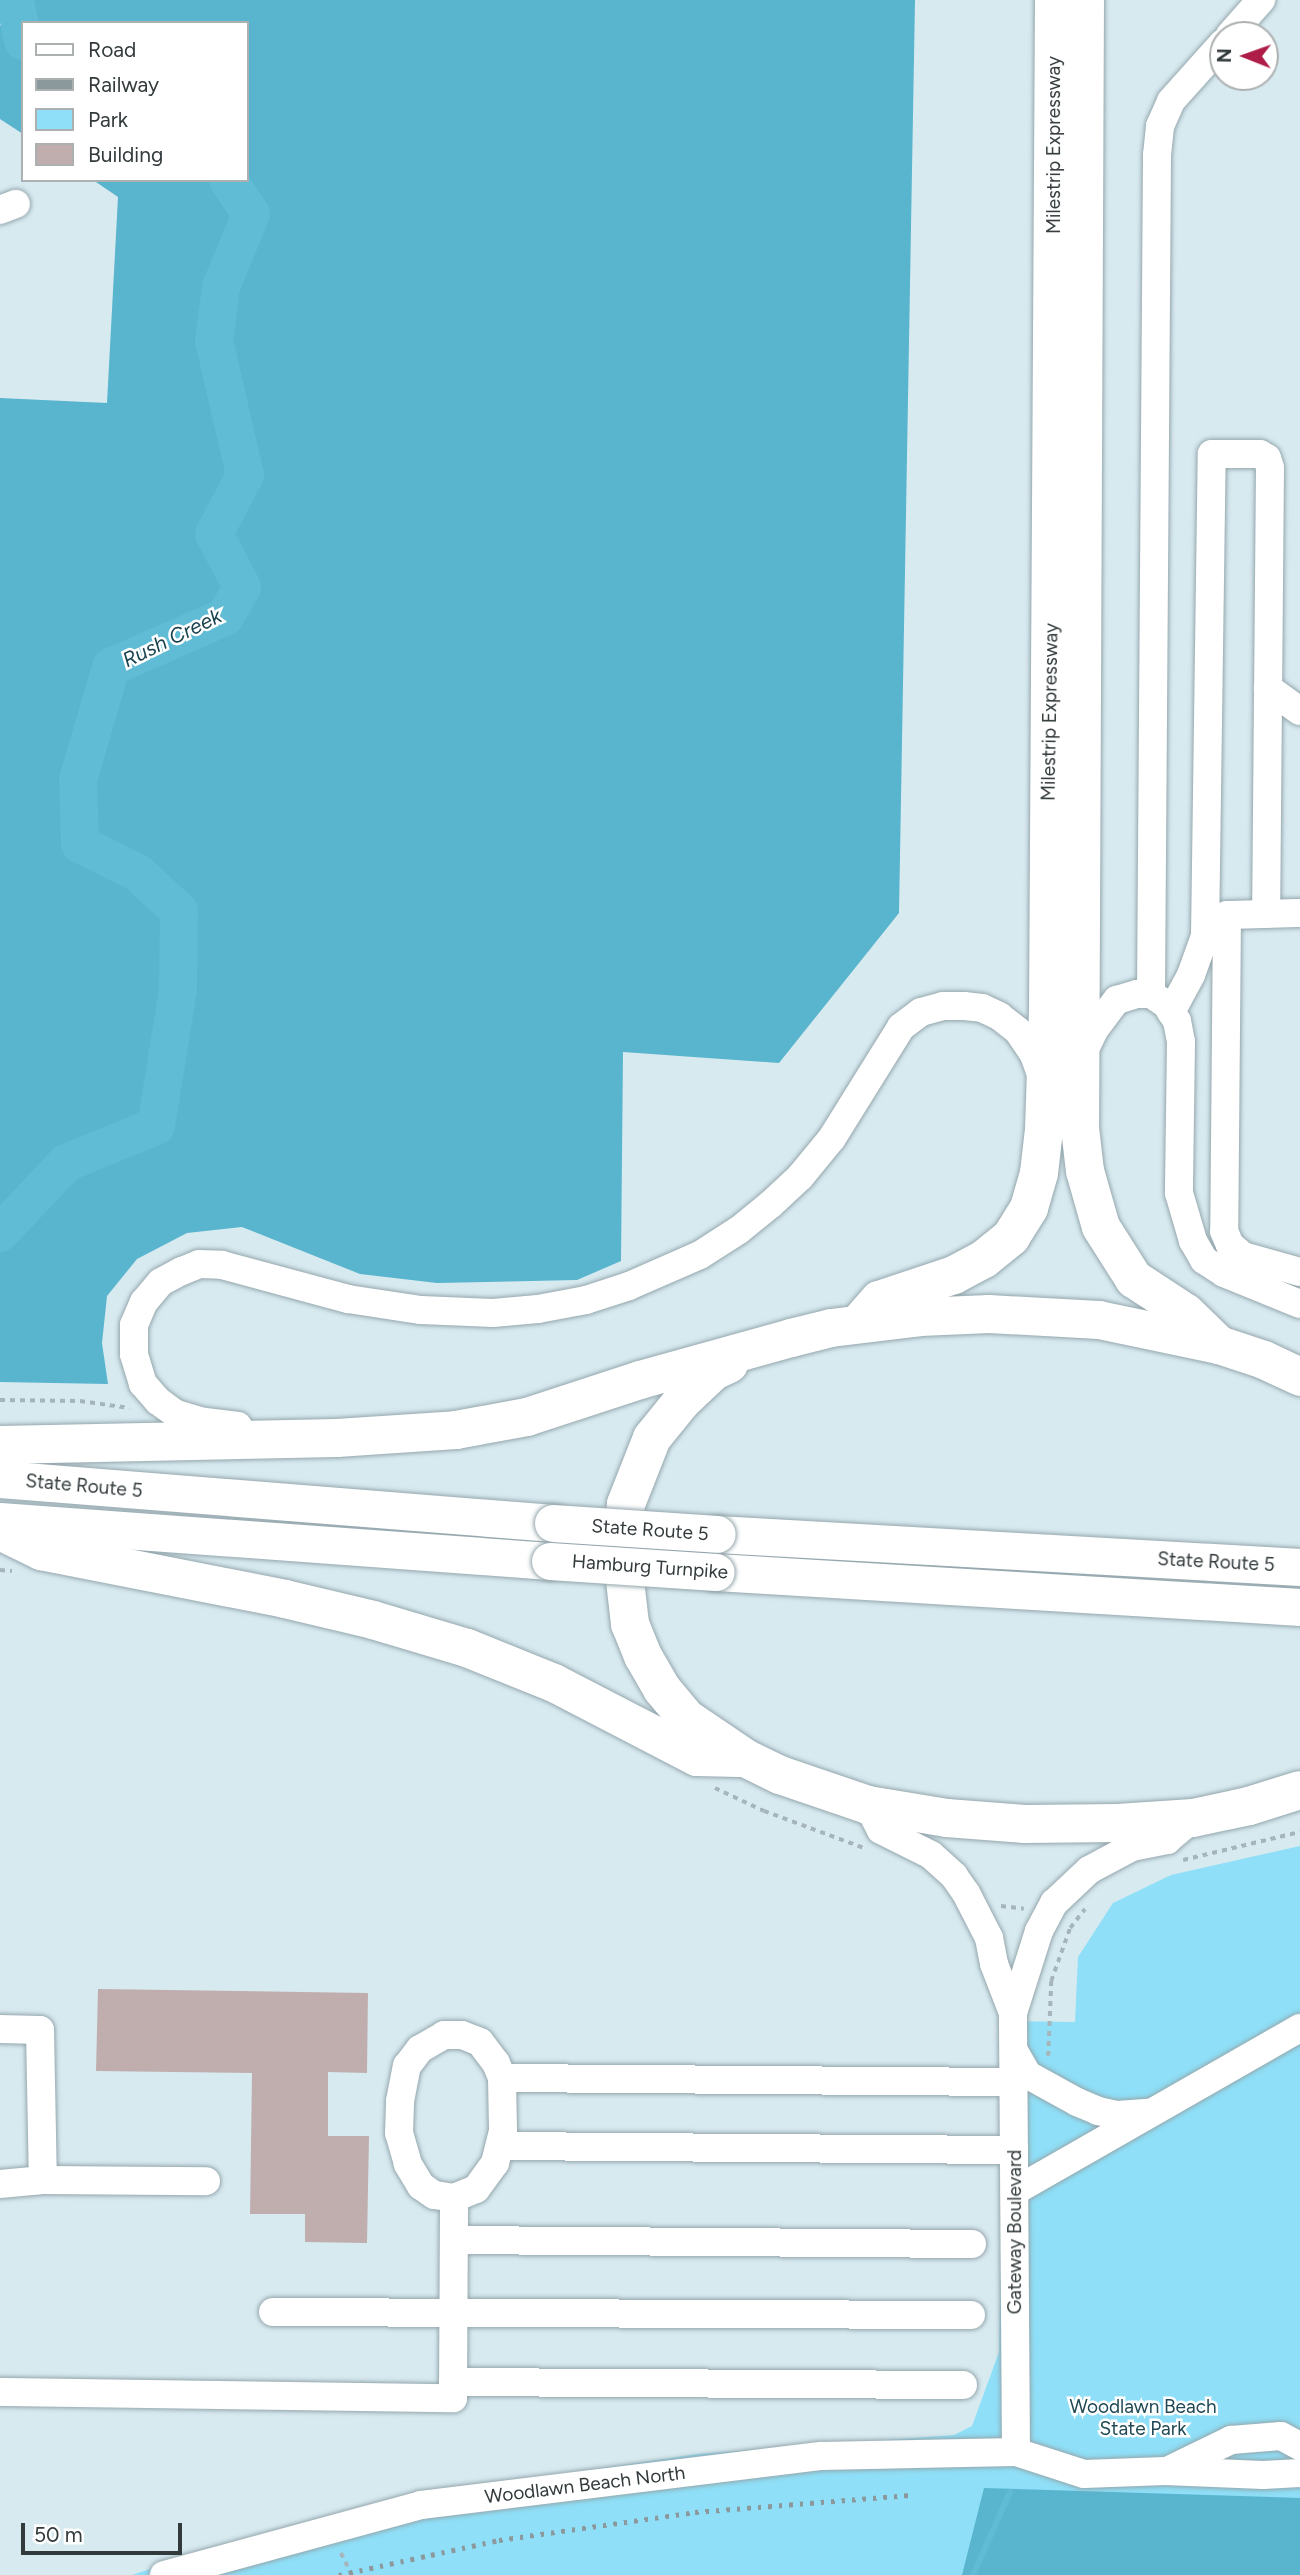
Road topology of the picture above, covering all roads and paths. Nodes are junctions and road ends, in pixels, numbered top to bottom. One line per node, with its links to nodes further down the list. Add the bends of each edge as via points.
1 (1055, 0): 13 (highway, Milestrip Expressway)
2 (1084, 0): 12 (highway, Milestrip Expressway)
3 (1261, 0): 4 (street)
4 (1242, 21)
5 (1209, 59): 11 (street, via 1171,101 1160,126 1157,155)
6 (1268, 688): 7 (street); 9 (street); 10 (street, via 1270,468 1260,454 1212,454)
7 (1300, 711)
8 (1300, 913): 9 (street)
9 (1266, 914): 10 (street, via 1227,915)
10 (1216, 936): 11 (street, via 1191,975); 14 (street, via 1224,1231 1230,1245 1243,1256)
11 (1161, 1003): 12 (street, via 1137,993 1117,1000 1094,1030); 15 (street, via 1177,1021 1181,1042 1180,1193 1193,1241 1204,1260 1224,1273)
12 (1079, 1064): 17 (highway, Milestrip Expressway, via 1085,1171 1101,1227 1134,1279 1185,1313)
13 (1046, 1089): 16 (highway, Milestrip Expressway, via 1039,1173 1029,1208 1011,1237 954,1275 878,1300); 22 (street, via 1034,1055 1018,1031 982,1008 943,1006 921,1012 901,1027 832,1138 771,1204 700,1255 629,1286 538,1309 451,1312 378,1306 222,1265 199,1264 161,1282 145,1301 134,1325 134,1354 143,1384 166,1408 203,1422)
14 (1300, 1272)
15 (1300, 1304)
16 (858, 1324): 17 (highway, via 920,1317 1044,1315 1099,1320); 18 (highway)
17 (1219, 1345): 19 (highway)
18 (760, 1348): 22 (highway, via 527,1417 489,1425); 31 (highway, via 714,1371 652,1438 625,1504 621,1546 630,1624 662,1689 686,1718)
19 (1300, 1377)
20 (0, 1400): 21 (path, via 80,1401)
21 (139, 1409)
22 (337, 1438): 23 (highway)
23 (0, 1445)
24 (0, 1479): 27 (main road, State Route 5, bridge, via 553,1523)
25 (0, 1521): 30 (main road, Hamburg Turnpike, bridge, via 716,1572)
26 (0, 1531): 31 (highway, via 41,1551 285,1599 467,1648 554,1683 697,1757)
27 (1300, 1567)
28 (0, 1570): 29 (path)
29 (14, 1572)
30 (1300, 1607)
31 (745, 1758): 34 (highway)
32 (714, 1787): 37 (path, via 764,1811)
33 (1296, 1795): 35 (highway)
34 (867, 1805): 35 (highway, via 1025,1824); 42 (street, Gateway Boulevard, via 881,1830 931,1855 960,1885 989,1938)
35 (1194, 1818): 42 (street, Gateway Boulevard, via 1167,1839 1132,1847 1089,1870 1054,1903 1039,1931)
36 (1300, 1832): 38 (path)
37 (873, 1851)
38 (1178, 1861)
39 (1094, 1899): 46 (path, via 1070,1928 1051,1981)
40 (994, 1905): 41 (path)
41 (1032, 1910)
42 (1013, 2013): 45 (street, Gateway Boulevard)
43 (1300, 2028): 49 (street)
44 (0, 2029): 52 (street, via 40,2030)
45 (1014, 2051): 48 (street, Gateway Boulevard); 49 (street, via 1028,2075 1077,2102 1117,2115)
46 (1048, 2056)
47 (502, 2078): 48 (street); 50 (street); 56 (street, via 480,2042 462,2035 444,2035 420,2049 407,2066 399,2133 408,2164 421,2186 434,2195)
48 (1014, 2082): 51 (street, Gateway Boulevard)
49 (1152, 2113): 55 (street)
50 (500, 2146): 51 (street); 56 (street, via 495,2163 476,2189)
51 (1014, 2150): 55 (street, Gateway Boulevard)
52 (43, 2180): 53 (street); 54 (street)
53 (206, 2181)
54 (0, 2184)
55 (1015, 2191): 66 (street, Gateway Boulevard)
56 (454, 2198): 57 (street)
57 (454, 2240): 58 (street); 60 (street)
58 (972, 2244)
59 (273, 2312): 60 (street)
60 (453, 2312): 61 (street); 62 (street)
61 (971, 2315)
62 (453, 2382): 63 (street); 64 (street, via 453,2398)
63 (963, 2385)
64 (0, 2392)
65 (1300, 2446): 67 (street, via 1281,2436 1231,2440)
66 (1016, 2452): 67 (street, Woodlawn Beach North, via 1084,2474); 69 (street, Woodlawn Beach North, via 822,2456 421,2505)
67 (1165, 2471): 68 (street, Woodlawn Beach North)
68 (1300, 2473)
69 (164, 2575)

